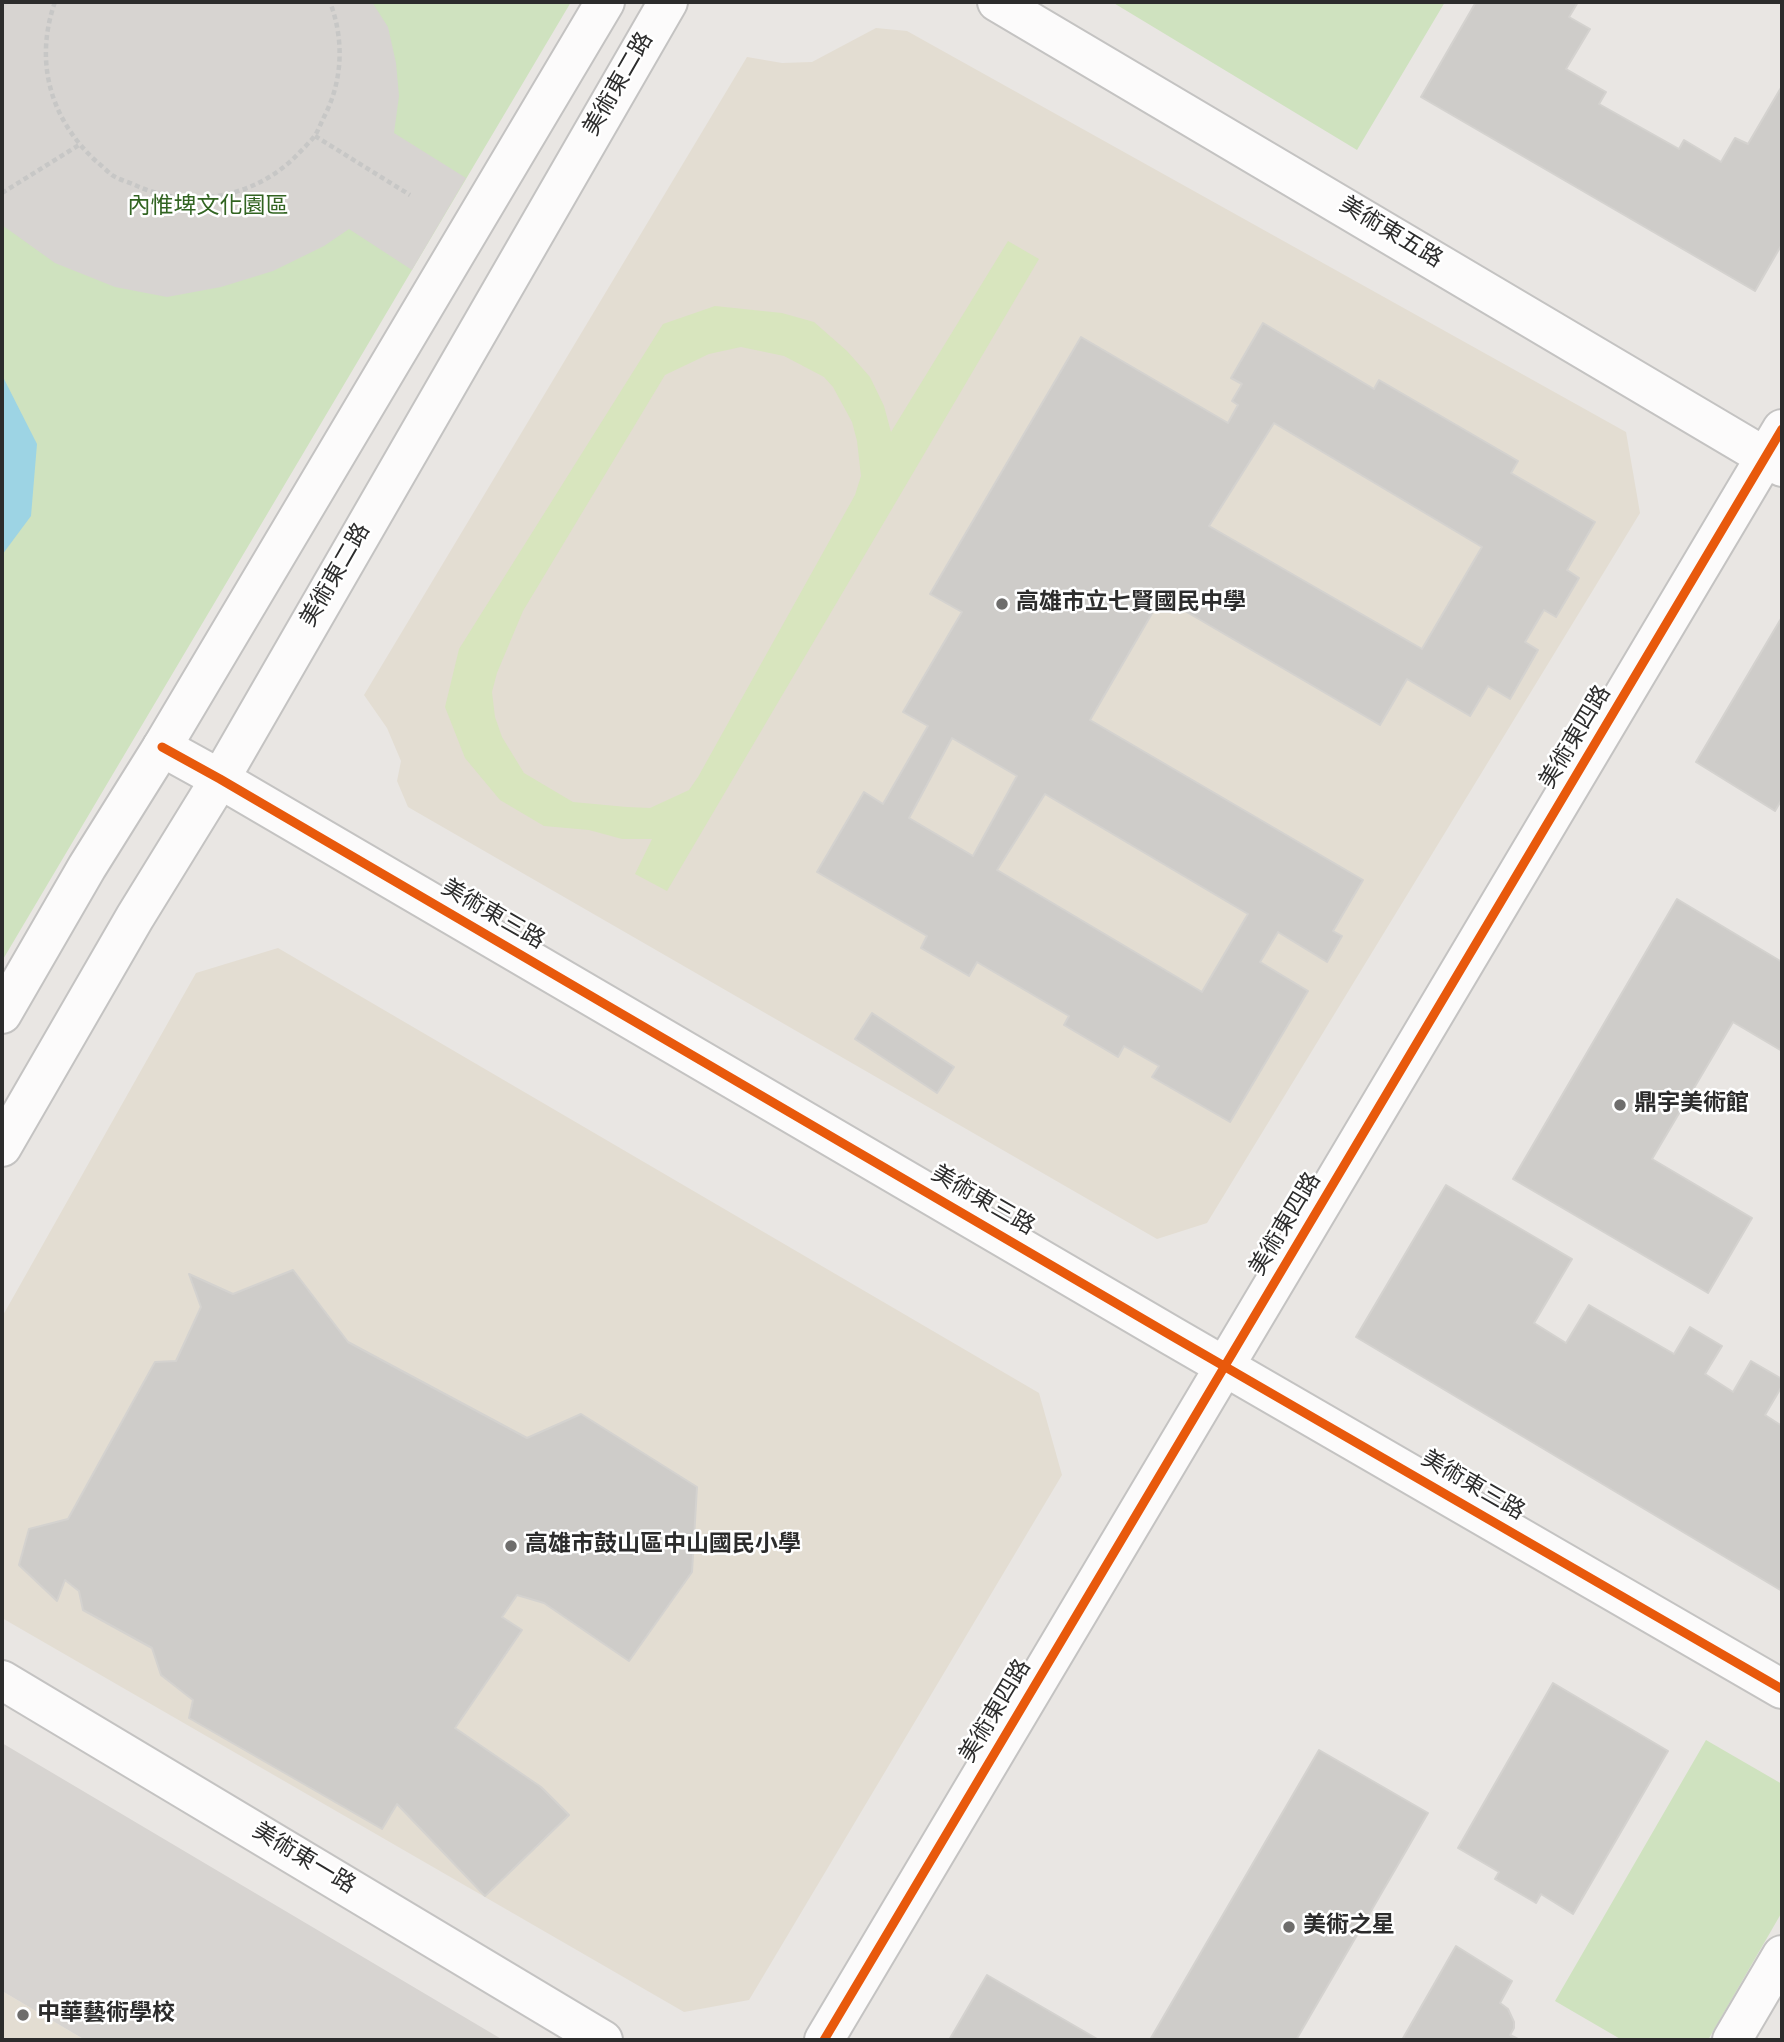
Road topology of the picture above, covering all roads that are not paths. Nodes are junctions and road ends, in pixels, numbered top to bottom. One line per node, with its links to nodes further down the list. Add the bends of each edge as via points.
1 (605, 2): 5 (street)
2 (668, 2): 6 (street, 美術東二路)
3 (997, 2): 4 (street, 美術東五路)
4 (1777, 451): 9 (street, 美術東四路)
5 (162, 747): 6 (street, 美術東三路); 7 (street)
6 (220, 779): 8 (street, 美術東二路); 9 (street, 美術東三路)
7 (2, 1014)
8 (2, 1147)
9 (1226, 1367): 11 (street, 美術東三路); 14 (street, 美術東四路)
10 (2, 1680): 13 (street, 美術東一路)
11 (1782, 1689)
12 (1782, 1955): 15 (street)
13 (603, 2040)
14 (824, 2040)
15 (1732, 2040)

